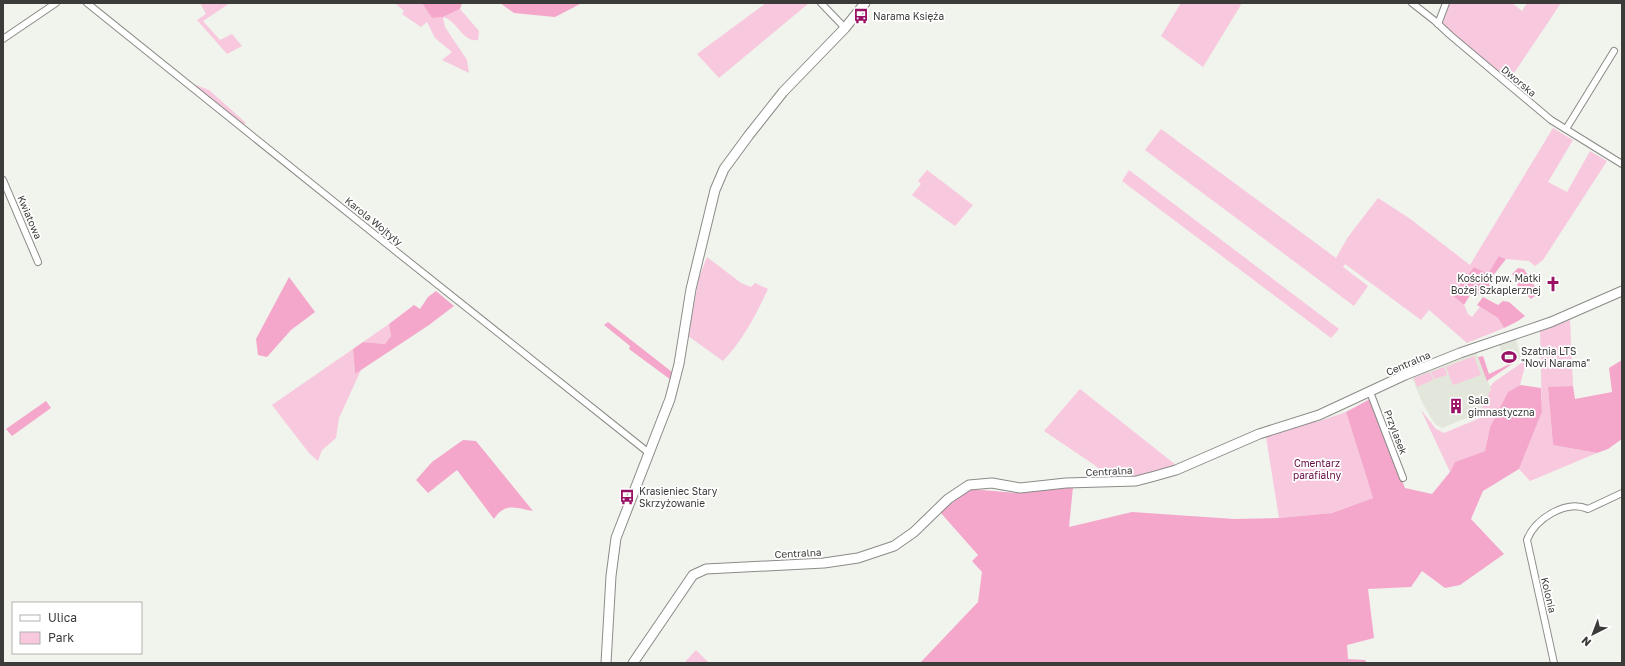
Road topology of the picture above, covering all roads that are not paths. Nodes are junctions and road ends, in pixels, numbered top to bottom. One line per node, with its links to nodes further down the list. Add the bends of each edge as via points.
1 (56, 3): 9 (street)
2 (87, 3): 17 (street, Karola Wojtyły)
3 (821, 3): 8 (street)
4 (865, 3): 8 (street)
5 (1412, 3): 7 (street, Dworska)
6 (1446, 3): 7 (street)
7 (1438, 24): 11 (street, Dworska, via 1551,120)
8 (845, 28): 17 (street, via 783,92 724,169 715,190 690,289 679,364 670,399)
9 (3, 39)
10 (1614, 51): 11 (street)
11 (1566, 129): 12 (street, Dworska)
12 (1622, 164)
13 (3, 180): 14 (street, Kwiatowa)
14 (38, 262)
15 (1622, 291): 16 (street, Centralna, via 1551,322 1405,375)
16 (1370, 392): 18 (street, Przylasek); 21 (street, Centralna, via 1319,415 1260,434 1176,470 1136,481 1066,483 1020,488 992,483 969,485 948,499 914,532 894,546 858,558 824,563 706,569 693,575)
17 (649, 453): 20 (street, via 616,538)
18 (1403, 478)
19 (1622, 493): 22 (street, Kolonia, via 1588,508 1571,505 1541,519 1530,531 1527,540)
20 (606, 663)
21 (633, 663)
22 (1554, 663)

